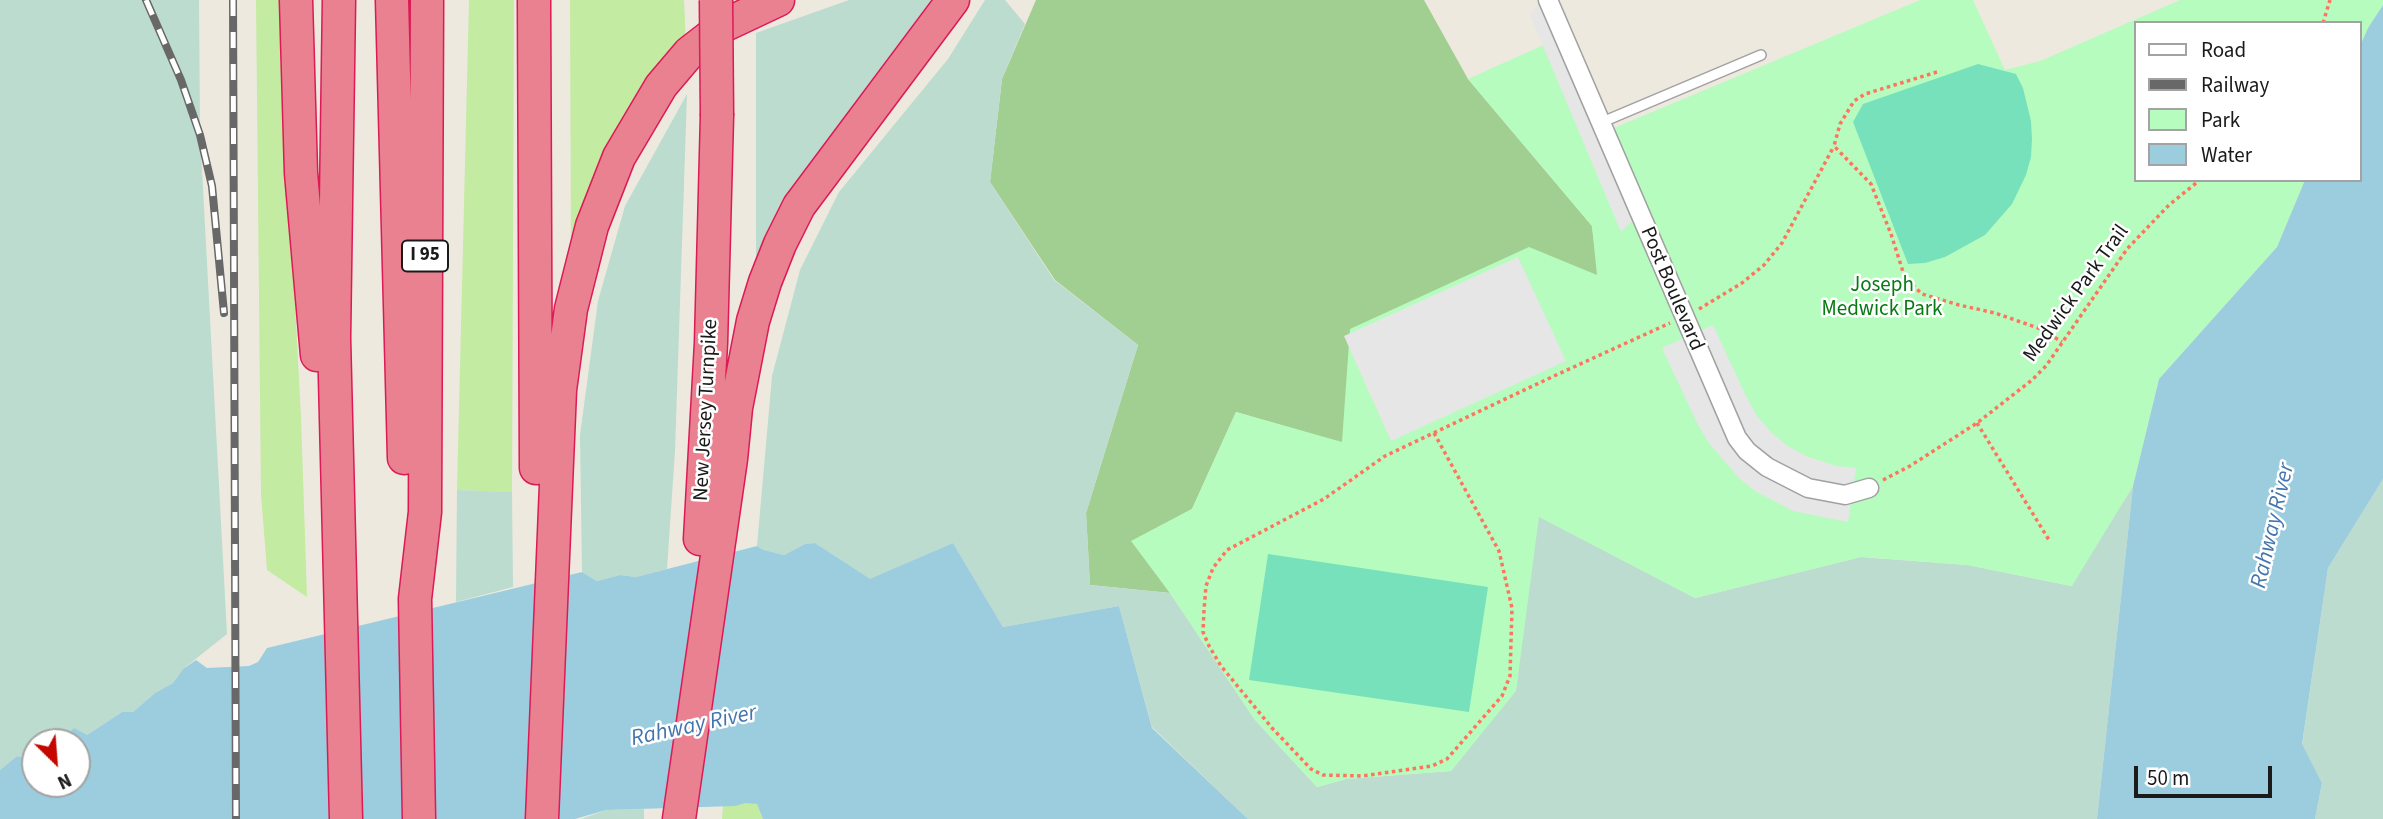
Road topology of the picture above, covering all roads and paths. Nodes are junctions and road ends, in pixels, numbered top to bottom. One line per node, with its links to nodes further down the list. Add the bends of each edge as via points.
1 (296, 0): 19 (highway, via 301,173)
2 (339, 0): 19 (highway)
3 (392, 0): 25 (highway)
4 (427, 0): 25 (highway, I 95)
5 (534, 0): 24 (highway)
6 (716, 0): 22 (highway, New Jersey Turnpike, bridge)
7 (778, 0): 24 (highway, via 725,25 689,53 661,86 619,156 592,226 571,309)
8 (953, 0): 22 (highway, via 799,206 765,282 736,408)
9 (1548, 0): 14 (street, Post Boulevard)
10 (2330, 0): 11 (path)
11 (2324, 21)
12 (1761, 55): 14 (lane)
13 (1937, 72): 15 (path, via 1854,101)
14 (1600, 123): 17 (street, Post Boulevard)
15 (1834, 146): 17 (path, via 1789,232 1764,265 1719,299); 18 (path, via 1871,184 1905,278 1922,294 1995,313)
16 (2198, 182): 18 (path, Medwick Park Trail, via 2127,249)
17 (1683, 317): 21 (path); 23 (street, Post Boulevard, via 1747,451 1808,488 1845,495)
18 (2062, 342): 20 (path, Medwick Park Trail, via 2032,380)
19 (325, 344): 27 (highway, via 337,412)
20 (1976, 423): 23 (path, Medwick Park Trail); 26 (path)
21 (1434, 433): 21 (path, via 1385,456 1324,499 1227,550 1206,586 1203,632 1221,666 1272,728 1311,769 1323,775 1363,776 1432,766 1447,759 1502,696 1510,676 1512,608 1499,551)
22 (718, 462): 30 (highway)
23 (1869, 488)
24 (547, 490): 29 (highway)
25 (415, 515): 28 (highway, I 95)
26 (2049, 540)
27 (346, 819)
28 (419, 819)
29 (539, 819)
30 (677, 819)

